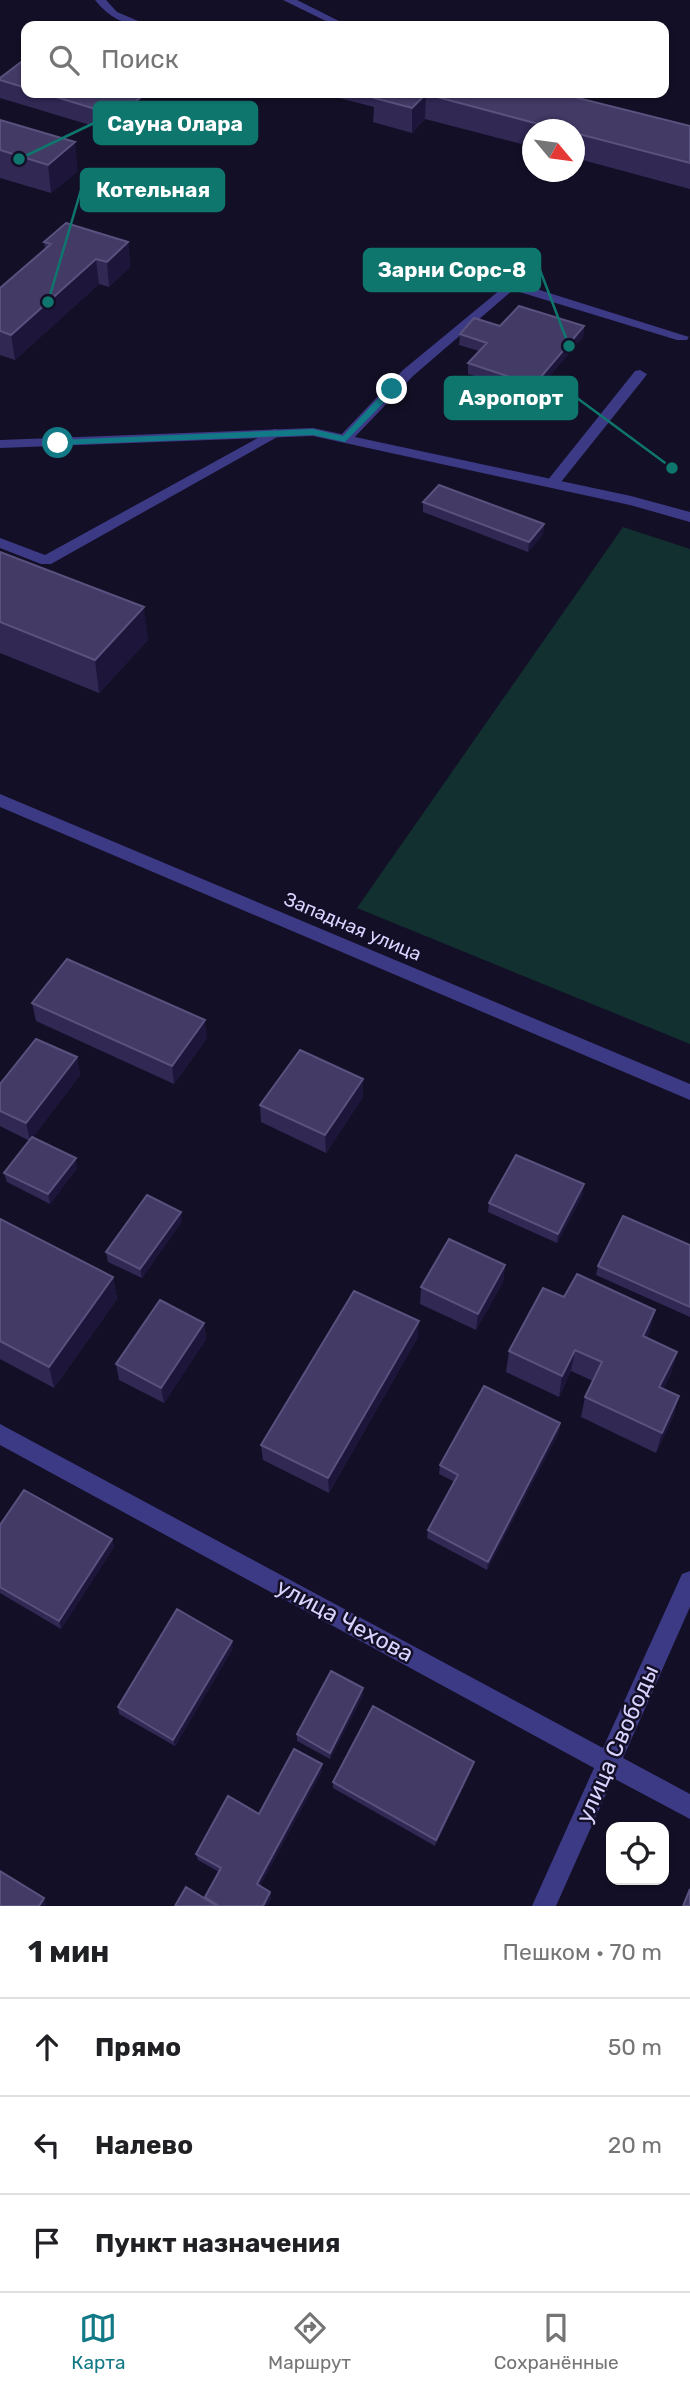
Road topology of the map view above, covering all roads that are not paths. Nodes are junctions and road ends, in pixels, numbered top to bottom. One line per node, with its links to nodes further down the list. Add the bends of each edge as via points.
1 (100, 0): 3 (street, via 113,14)
2 (288, 0): 4 (street)
3 (132, 21)
4 (333, 21)
5 (682, 337): 8 (street, via 511,285 408,373)
6 (640, 374): 10 (street)
7 (274, 433): 8 (street, via 313,432); 9 (street); 12 (street, via 46,561)
8 (345, 439): 10 (street)
9 (1, 445)
10 (552, 484): 11 (street)
11 (690, 517)
12 (0, 543)
13 (0, 800): 14 (street, Западная улица)
14 (690, 1091)
15 (0, 1434): 17 (street, улица Чехова)
16 (690, 1582): 17 (street, улица Свободы)
17 (608, 1762): 18 (street, улица Чехова); 19 (street, улица Свободы)
18 (690, 1807)
19 (544, 1906)

